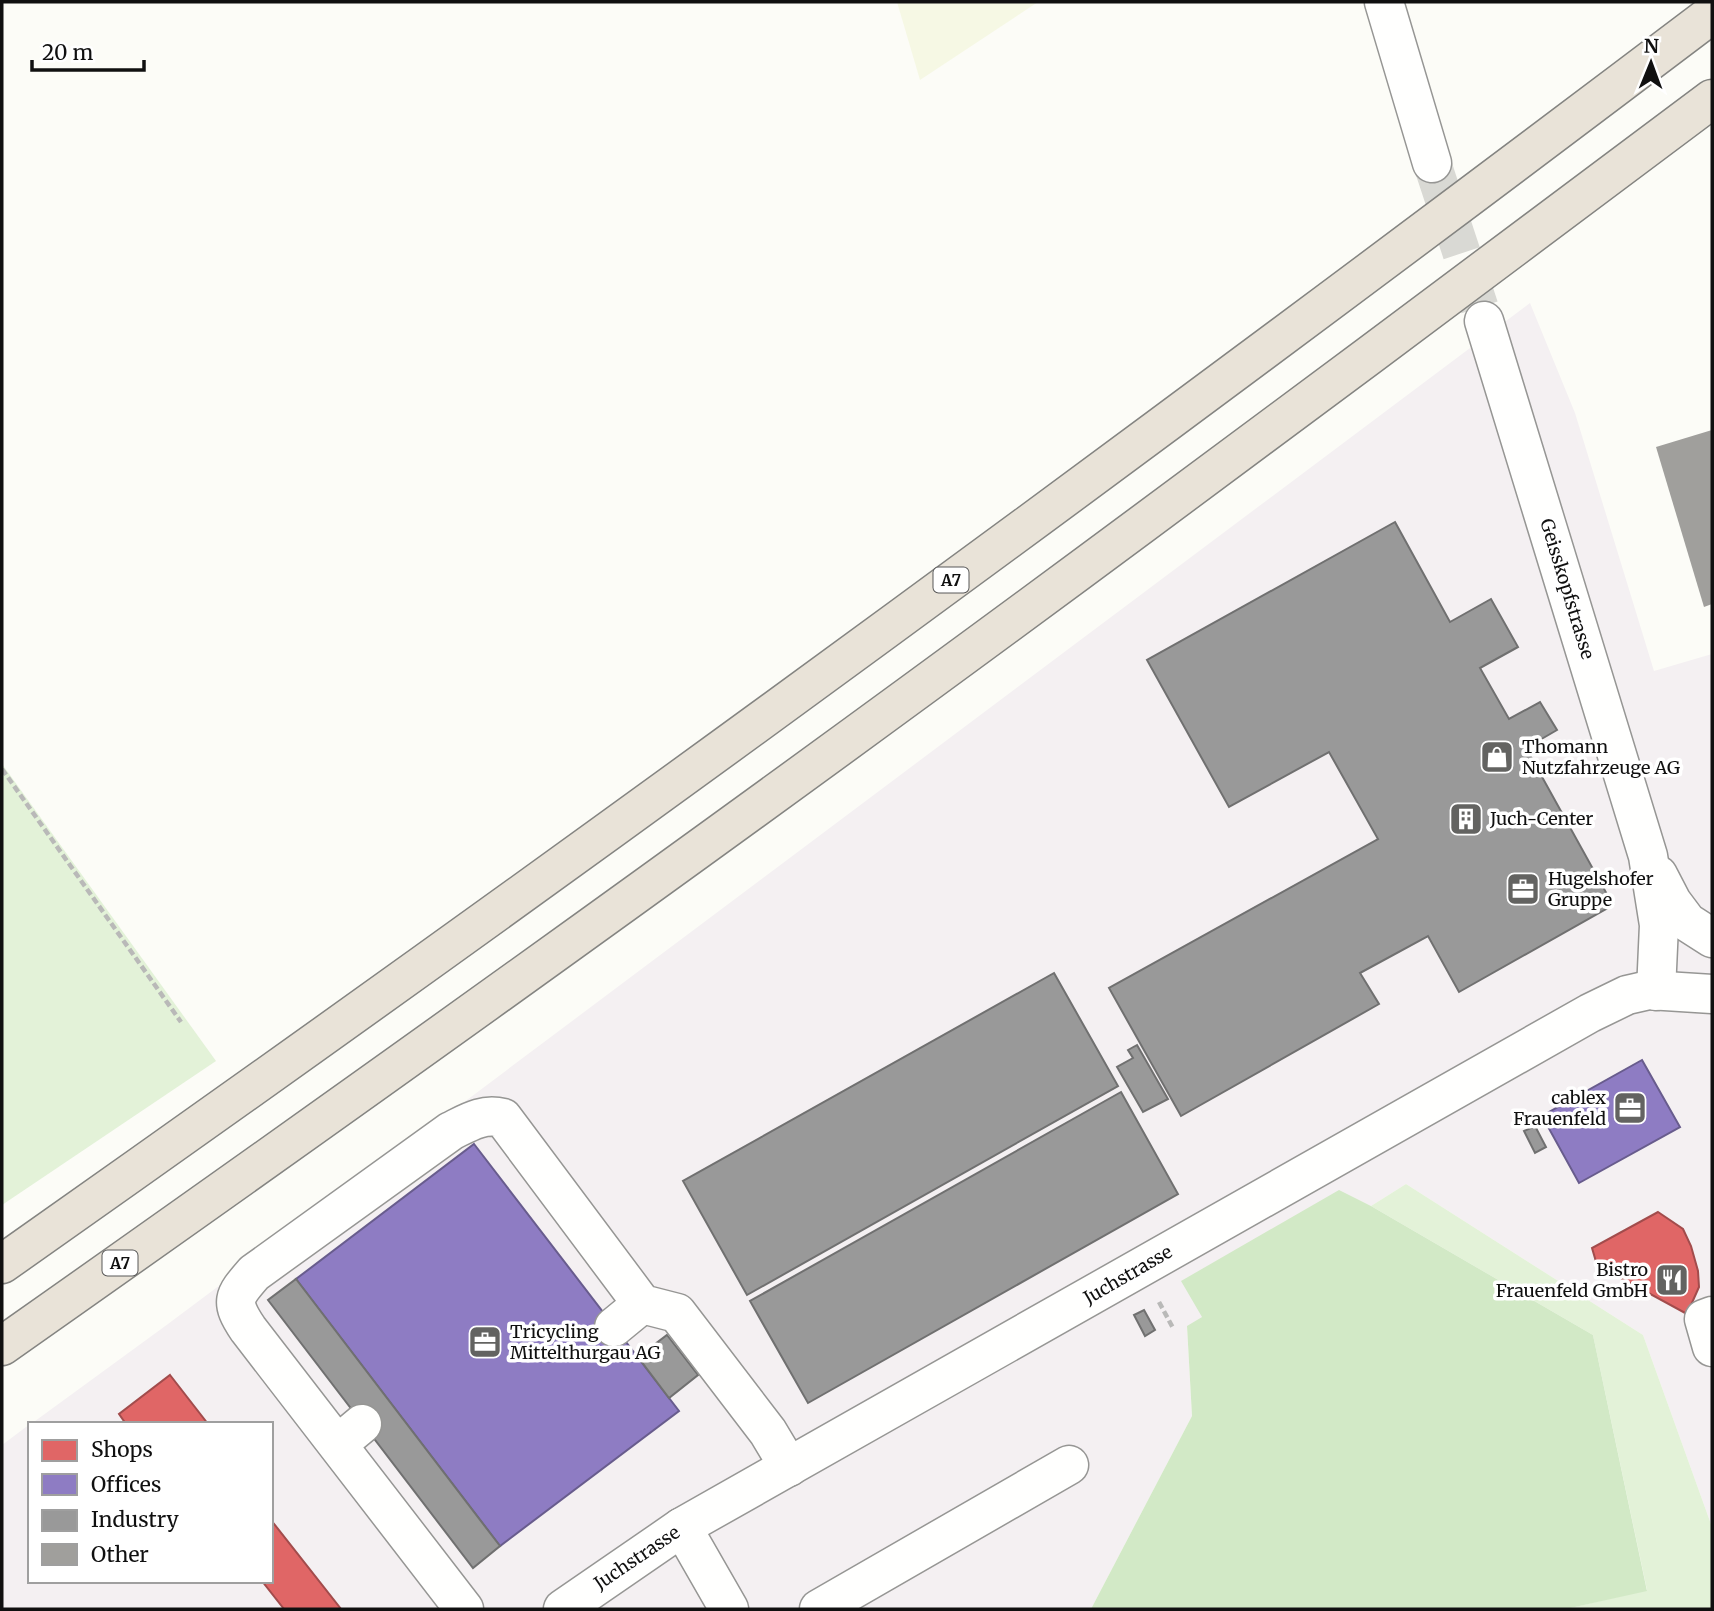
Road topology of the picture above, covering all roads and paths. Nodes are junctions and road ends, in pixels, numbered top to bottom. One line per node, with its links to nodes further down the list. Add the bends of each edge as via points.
1 (1384, 2): 4 (street)
2 (1712, 14): 12 (highway, A7, via 1062,499)
3 (1712, 99): 16 (highway, A7, via 844,743)
4 (1432, 163)
5 (1484, 321): 7 (street, Geisskopfstrasse)
6 (2, 769): 11 (path)
7 (1648, 856): 8 (street, Geisskopfstrasse, via 1687,922); 9 (street, Geisskopfstrasse, via 1659,925)
8 (1712, 938)
9 (1656, 991): 10 (street, Juchstrasse); 19 (street, Juchstrasse, via 1627,995 1590,1013)
10 (1712, 995)
11 (181, 1022)
12 (2, 1264)
13 (1157, 1298): 15 (path)
14 (1712, 1316): 17 (street, via 1704,1319)
15 (1173, 1328)
16 (2, 1346)
17 (1712, 1347)
18 (1069, 1465): 24 (street)
19 (789, 1467): 20 (street, Juchstrasse); 21 (street, via 768,1432 677,1313 628,1316 503,1118 473,1119 451,1131 391,1191 254,1273 237,1293 235,1307 350,1434)
20 (682, 1527): 22 (street, Juchstrasse); 23 (street)
21 (464, 1609)
22 (563, 1609)
23 (729, 1609)
24 (819, 1609)

